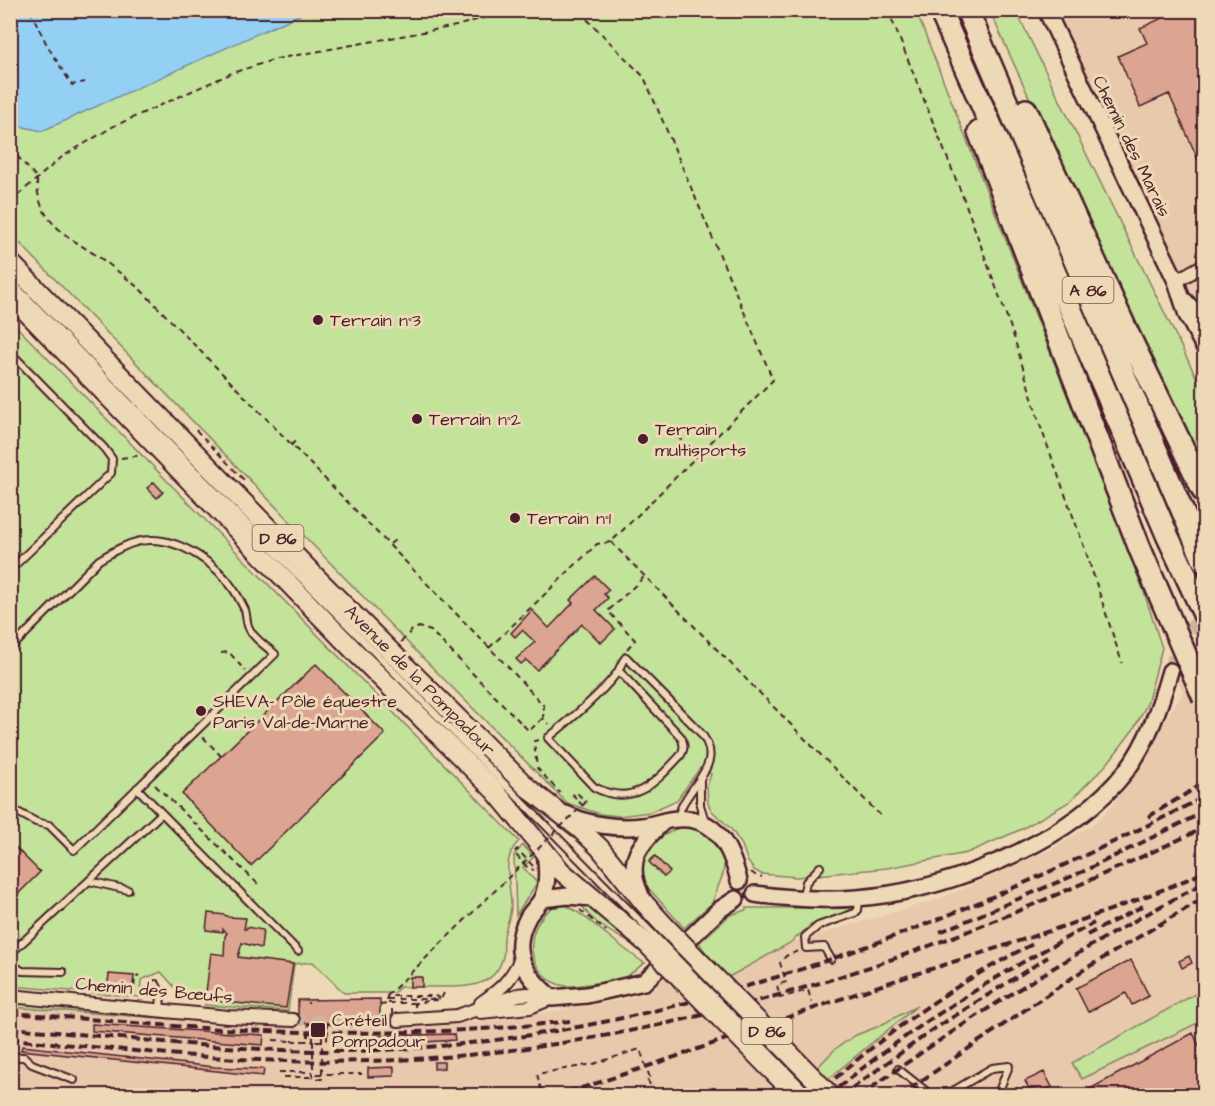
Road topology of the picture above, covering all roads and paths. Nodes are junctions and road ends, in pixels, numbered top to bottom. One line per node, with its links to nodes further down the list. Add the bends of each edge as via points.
1 (30, 10): 10 (path, via 72,86)
2 (510, 10): 12 (path, via 456,26 276,59 232,73 114,126 62,157)
3 (578, 10): 27 (path, via 644,77 773,380)
4 (888, 10): 42 (path, via 997,290)
5 (940, 10): 9 (highway, A 86)
6 (968, 10): 8 (highway, A 86)
7 (1053, 14): 17 (street, Chemin des Marais)
8 (985, 51): 29 (highway, via 1012,79); 33 (highway, A 86)
9 (962, 63): 36 (highway, A 86); 46 (highway, bridge, via 963,92 1140,549)
10 (85, 82)
11 (10, 148): 12 (path)
12 (37, 178): 13 (path); 25 (path, via 41,205 51,224 140,289)
13 (10, 202)
14 (10, 262): 55 (main road, Avenue de la Pompadour / D 86, via 528,788)
15 (1204, 265): 17 (street)
16 (10, 280): 78 (lane, Avenue de la Pompadour)
17 (1176, 281): 19 (street, Chemin des Marais)
18 (10, 295): 62 (main road, Avenue de la Pompadour / D 86, via 495,791)
19 (1183, 299): 20 (street, Chemin des Marais); 21 (street, Chemin des Marais)
20 (1204, 322)
21 (1204, 347)
22 (10, 352): 28 (lane)
23 (670, 429): 27 (path)
24 (296, 441): 25 (path)
25 (291, 446): 32 (path)
26 (147, 454): 28 (path)
27 (697, 456): 31 (path)
28 (112, 459): 34 (lane, via 111,473)
29 (1204, 492)
30 (395, 540): 32 (path)
31 (611, 542): 35 (path); 38 (path, via 597,544)
32 (390, 544): 38 (path)
33 (1204, 561)
34 (10, 570)
35 (644, 577): 41 (path, via 608,611 635,639 625,651); 59 (path)
36 (1204, 614)
37 (398, 644): 47 (path, via 419,627 430,631 529,731)
38 (489, 648): 47 (path, via 544,706)
39 (10, 649): 45 (lane, via 99,560 131,544 163,541 201,557 218,569 234,590 249,629 275,654)
40 (221, 652): 45 (path, via 229,652)
41 (626, 657): 43 (lane); 53 (lane, via 704,736 710,755)
42 (1122, 663)
43 (619, 670): 49 (lane); 49 (lane, via 684,743 680,756 656,781 622,795 602,792 548,738)
44 (1170, 671): 75 (street, via 1160,706 1136,756 1111,788 1068,826 956,879)
45 (251, 677): 48 (lane)
46 (1204, 698)
47 (543, 718): 49 (path)
48 (197, 730): 51 (path); 52 (lane)
49 (557, 731)
50 (534, 741): 55 (path, via 537,768)
51 (221, 756)
52 (148, 778): 54 (lane); 69 (path)
53 (700, 780): 60 (lane); 61 (lane, via 700,805)
54 (137, 788): 56 (lane, via 74,850 49,825); 58 (lane)
55 (559, 803): 60 (street, via 577,820 594,824 623,827); 77 (main road, Avenue de la Pompadour / D 86)
56 (10, 808)
57 (588, 812): 63 (path, bridge, via 573,795 576,792 586,802)
58 (161, 814): 67 (lane); 80 (lane)
59 (880, 815)
60 (670, 820): 61 (street); 77 (street, via 645,839 635,855 635,883)
61 (706, 824): 68 (street, via 730,850)
62 (545, 852): 72 (main road, Avenue de la Pompadour / D 86); 73 (street, via 547,877)
63 (525, 858): 64 (path, bridge); 66 (path, via 517,849 514,853); 94 (path, bridge)
64 (530, 863)
65 (820, 867): 76 (lane, via 806,882)
66 (528, 868)
67 (89, 881): 70 (lane); 81 (lane)
68 (739, 881): 71 (street, via 752,882); 74 (street, via 733,889)
69 (259, 885)
70 (128, 890)
71 (755, 894): 74 (street, via 748,902); 76 (street)
72 (592, 898): 73 (street); 78 (main road, Avenue de la Pompadour / D 86, via 621,922)
73 (542, 899): 82 (street, via 521,934)
74 (736, 899): 90 (street, via 719,910 644,982 587,995)
75 (859, 899): 76 (street); 79 (lane, via 855,913 807,933)
76 (801, 900)
77 (645, 904): 78 (main road, Avenue de la Pompadour / D 86)
78 (655, 935): 121 (main road, Avenue de la Pompadour / D 86, bridge, via 686,983); 122 (lane, Avenue de la Pompadour, bridge); 123 (main road, Avenue de la Pompadour / D 86, bridge, via 703,967)
79 (806, 948): 83 (lane, via 824,947); 96 (path, via 786,956 780,963 786,982 777,985 780,998 808,990)
80 (298, 951)
81 (10, 954)
82 (521, 959): 90 (street, via 532,979); 99 (street, via 502,988)
83 (831, 959)
84 (10, 963): 85 (lane, via 22,971)
85 (63, 972)
86 (139, 975): 93 (path, via 135,977)
87 (156, 984): 98 (lane, via 161,994)
88 (444, 993): 92 (path)
89 (10, 996): 98 (street, Chemin des Bœufs)
90 (552, 998): 99 (street, via 530,1007 493,1013)
91 (394, 999): 92 (path); 92 (path); 94 (path, bridge); 94 (path); 95 (path)
92 (441, 999)
93 (133, 1000)
94 (387, 1000): 97 (path); 104 (path, bridge, via 392,1009 392,1024)
95 (415, 1003)
96 (812, 1003)
97 (380, 1005)
98 (159, 1010): 100 (street, Chemin des Bœufs)
99 (468, 1012): 101 (street)
100 (293, 1020)
101 (398, 1020)
102 (316, 1024): 103 (path, bridge); 106 (path, bridge, via 308,1024 308,1041); 107 (path, bridge)
103 (322, 1024): 104 (path, bridge); 108 (path, bridge)
104 (327, 1025): 110 (path, via 327,1041)
105 (273, 1040): 107 (path, bridge)
106 (291, 1041)
107 (314, 1041): 108 (path); 116 (path, bridge)
108 (321, 1041): 116 (path, bridge)
109 (336, 1041): 111 (path)
110 (346, 1041)
111 (369, 1041)
112 (10, 1057): 118 (lane, via 27,1059)
113 (898, 1069): 124 (lane)
114 (279, 1072): 116 (path)
115 (362, 1074): 116 (path)
116 (315, 1075): 117 (path)
117 (284, 1077)
118 (74, 1080)
119 (536, 1095): 120 (path, via 542,1094 537,1074 602,1062 640,1049 650,1078 647,1079)
120 (656, 1095)
121 (796, 1095)
122 (811, 1095)
123 (831, 1095)
124 (932, 1095)
125 (937, 1095): 126 (lane, via 946,1095 992,1068 1009,1066)
126 (997, 1095)

